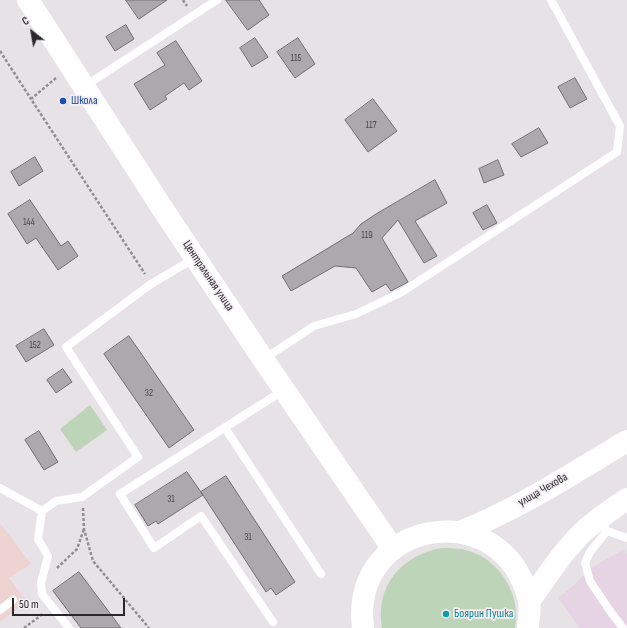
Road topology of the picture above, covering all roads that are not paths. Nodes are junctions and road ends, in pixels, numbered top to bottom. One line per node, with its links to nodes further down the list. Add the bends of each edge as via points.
1 (28, 0): 4 (main road, Центральная улица)
2 (217, 0): 4 (lane)
3 (550, 0): 6 (lane, via 620,126 617,152 402,292 356,314 314,326)
4 (84, 86): 5 (main road, Центральная улица)
5 (195, 257): 6 (main road, Центральная улица); 12 (lane, via 152,284 66,347 138,457 82,497 56,501)
6 (264, 360): 7 (main road, Центральная улица)
7 (284, 389): 8 (lane); 16 (main road, Центральная улица)
8 (224, 428): 17 (lane); 21 (lane, via 120,494 154,548 201,516)
9 (626, 441): 14 (main road, улица Чехова, via 511,509)
10 (0, 488): 12 (lane)
11 (627, 499): 13 (main road)
12 (42, 511): 22 (lane, via 38,539 48,556 42,594)
13 (604, 524): 15 (lane); 19 (main road, via 580,534); 25 (lane, via 585,563 590,581)
14 (460, 532): 16 (main road, via 437,531 414,537); 19 (main road, via 485,540 506,556 521,577)
15 (624, 535)
16 (394, 548): 23 (main road, via 376,567 366,589 361,613)
17 (320, 574)
18 (13, 600): 20 (lane)
19 (529, 602): 24 (main road)
20 (0, 610)
21 (273, 622)
22 (68, 628)
23 (363, 628)
24 (528, 628)
25 (623, 628)

